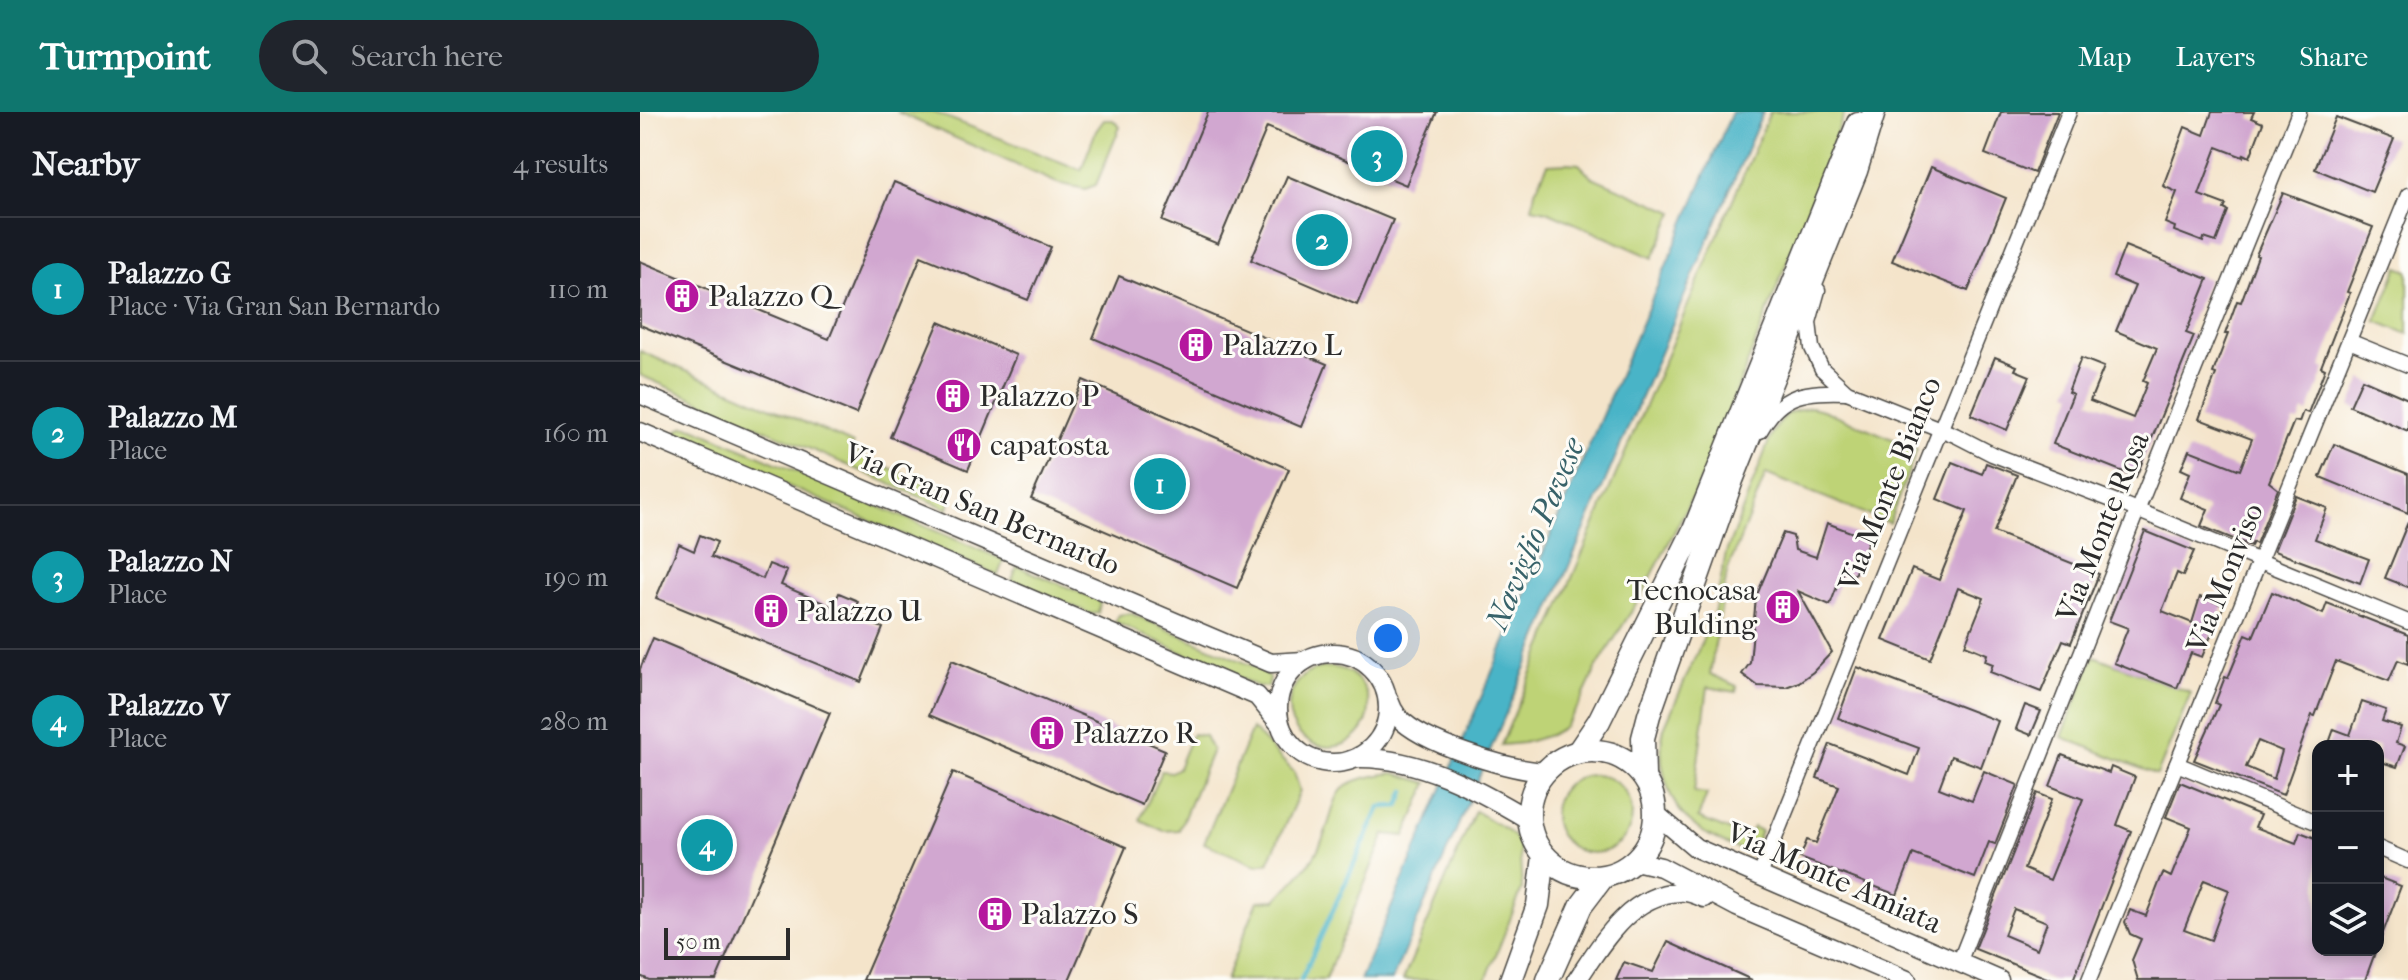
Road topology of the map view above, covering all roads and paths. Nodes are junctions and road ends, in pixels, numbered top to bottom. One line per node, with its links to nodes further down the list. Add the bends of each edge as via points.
1 (1865, 112): 20 (main road, via 1694,530 1599,721)
2 (1874, 112): 6 (main road)
3 (2069, 112): 11 (street, Via Monte Bianco)
4 (2299, 112): 13 (street, Via Monte Rosa)
5 (2408, 195): 7 (street, Via Monviso)
6 (1836, 221): 9 (street, via 1809,322 1812,348 1822,369); 14 (main road)
7 (2349, 341): 8 (street); 15 (street, Via Monviso)
8 (2408, 365)
9 (1847, 392): 11 (street); 14 (street, via 1803,393 1770,415 1737,490)
10 (640, 394): 17 (main road, Via Gran San Bernardo, via 1271,663)
11 (1940, 430): 13 (street); 32 (street, Via Monte Bianco)
12 (640, 432): 19 (main road, via 1257,696)
13 (2137, 511): 15 (street); 35 (street, Via Monte Rosa)
14 (1719, 516): 24 (main road, via 1649,715 1643,738)
15 (2259, 562): 16 (street); 22 (street, Via Monviso)
16 (2408, 622)
17 (1304, 661): 18 (main road, via 1328,654 1353,657 1374,671); 19 (main road, via 1281,688)
18 (1386, 693): 21 (main road, via 1385,726 1372,748); 23 (main road, via 1400,719 1427,736 1505,767)
19 (1279, 723): 21 (main road, via 1292,746 1314,760 1332,764)
20 (1578, 752): 23 (main road); 24 (main road, via 1615,755)
21 (1358, 758): 26 (main road, via 1384,757 1445,777)
22 (2177, 764): 27 (street); 41 (street, Via Monviso)
23 (1544, 772): 26 (main road, via 1534,787)
24 (1644, 776): 25 (main road)
25 (1656, 814): 30 (main road, via 1646,847); 32 (main road, Via Monte Amiata, via 1696,848)
26 (1529, 820): 29 (main road)
27 (2312, 820)
28 (2384, 851): 31 (street)
29 (1544, 856): 33 (main road, via 1571,874); 36 (main road, via 1538,905)
30 (1635, 861): 33 (main road); 34 (main road, Via Monte Amiata, via 1661,867)
31 (2408, 861)
32 (1760, 875): 35 (main road, Via Monte Amiata)
33 (1603, 877): 37 (main road, via 1581,906)
34 (1737, 907): 38 (main road, via 1682,891 1650,898 1615,925); 39 (main road, Via Monte Amiata)
35 (1959, 963): 40 (main road, Via Monte Amiata)
36 (1511, 980)
37 (1548, 980)
38 (1577, 980)
39 (1907, 980)
40 (1999, 980)
41 (2089, 980)

